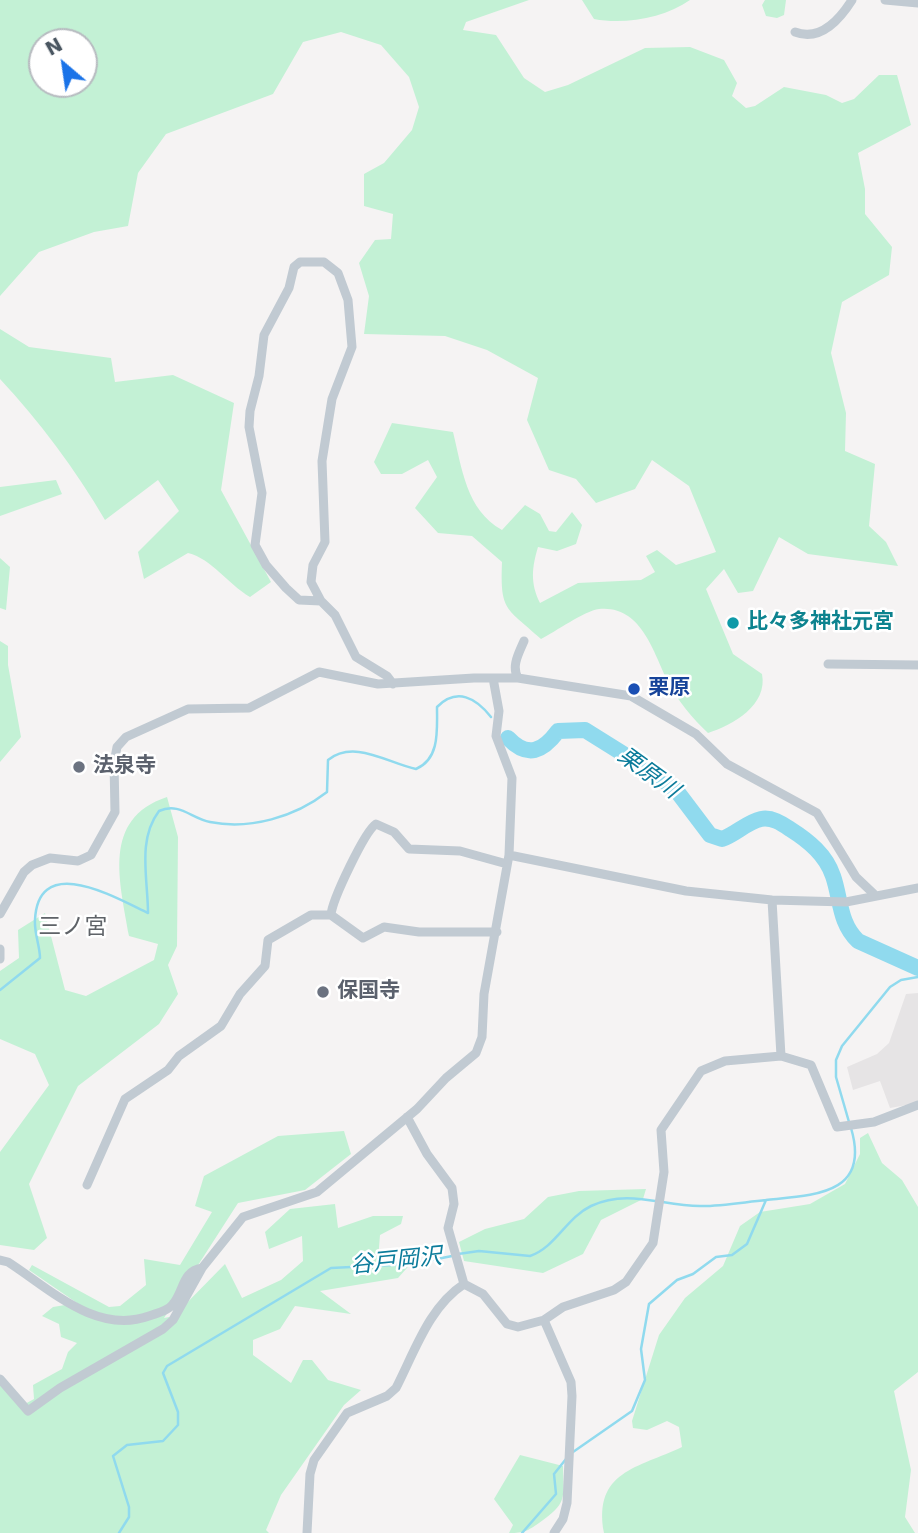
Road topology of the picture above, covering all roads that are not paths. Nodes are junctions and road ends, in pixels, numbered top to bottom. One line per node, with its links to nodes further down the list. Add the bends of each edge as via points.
1 (852, 0): 5 (street, via 835,25 804,34)
2 (885, 0): 3 (street)
3 (903, 1): 4 (street)
4 (918, 3)
5 (795, 32)
6 (321, 601): 6 (street, via 310,573 326,535 322,461 337,381 352,347 348,300 338,273 324,262 300,262 264,335 250,411 262,493 255,545 286,589 299,600); 12 (street, via 335,615 356,657)
7 (524, 641): 11 (street, via 516,660)
8 (828, 664): 9 (street)
9 (918, 665)
10 (493, 678): 11 (street); 12 (street); 13 (street, via 499,711 496,736 512,778)
11 (518, 678): 15 (street, via 578,690 620,692 683,725 727,764 817,813 856,877)
12 (393, 684): 17 (street, via 319,672 249,708 188,709 133,732 115,753 115,812 91,855 78,861 50,858 32,865)
13 (508, 860): 16 (street, via 686,891); 18 (street, via 460,851 409,849 394,832 376,824 361,843 335,896); 19 (street)
14 (918, 888): 15 (street)
15 (876, 896): 16 (street, via 830,903)
16 (772, 900): 22 (street)
17 (0, 914)
18 (331, 915): 19 (street, via 363,938 384,927 419,933); 25 (street, via 311,915 268,940 265,966 240,993 221,1026 125,1099)
19 (497, 932): 24 (street, via 476,1053)
20 (0, 949): 21 (street)
21 (0, 959)
22 (781, 1056): 23 (street, via 814,1067 837,1127 862,1124); 29 (street, via 725,1061 701,1070 661,1130 664,1172 656,1229 646,1257 614,1290 563,1307)
23 (918, 1105)
24 (407, 1117): 27 (street, via 313,1194 243,1217); 28 (street, via 452,1188 449,1227)
25 (87, 1185)
26 (0, 1261): 27 (street, via 95,1317 112,1322 141,1319 169,1308 190,1273)
27 (202, 1268): 30 (street, via 173,1320 163,1329 28,1411)
28 (464, 1284): 29 (street, via 483,1294 507,1324 525,1326); 31 (street, via 436,1310 396,1388 347,1413 314,1460)
29 (544, 1320): 32 (street, via 571,1382 572,1396 567,1503)
30 (0, 1379)
31 (307, 1533)
32 (554, 1533)

